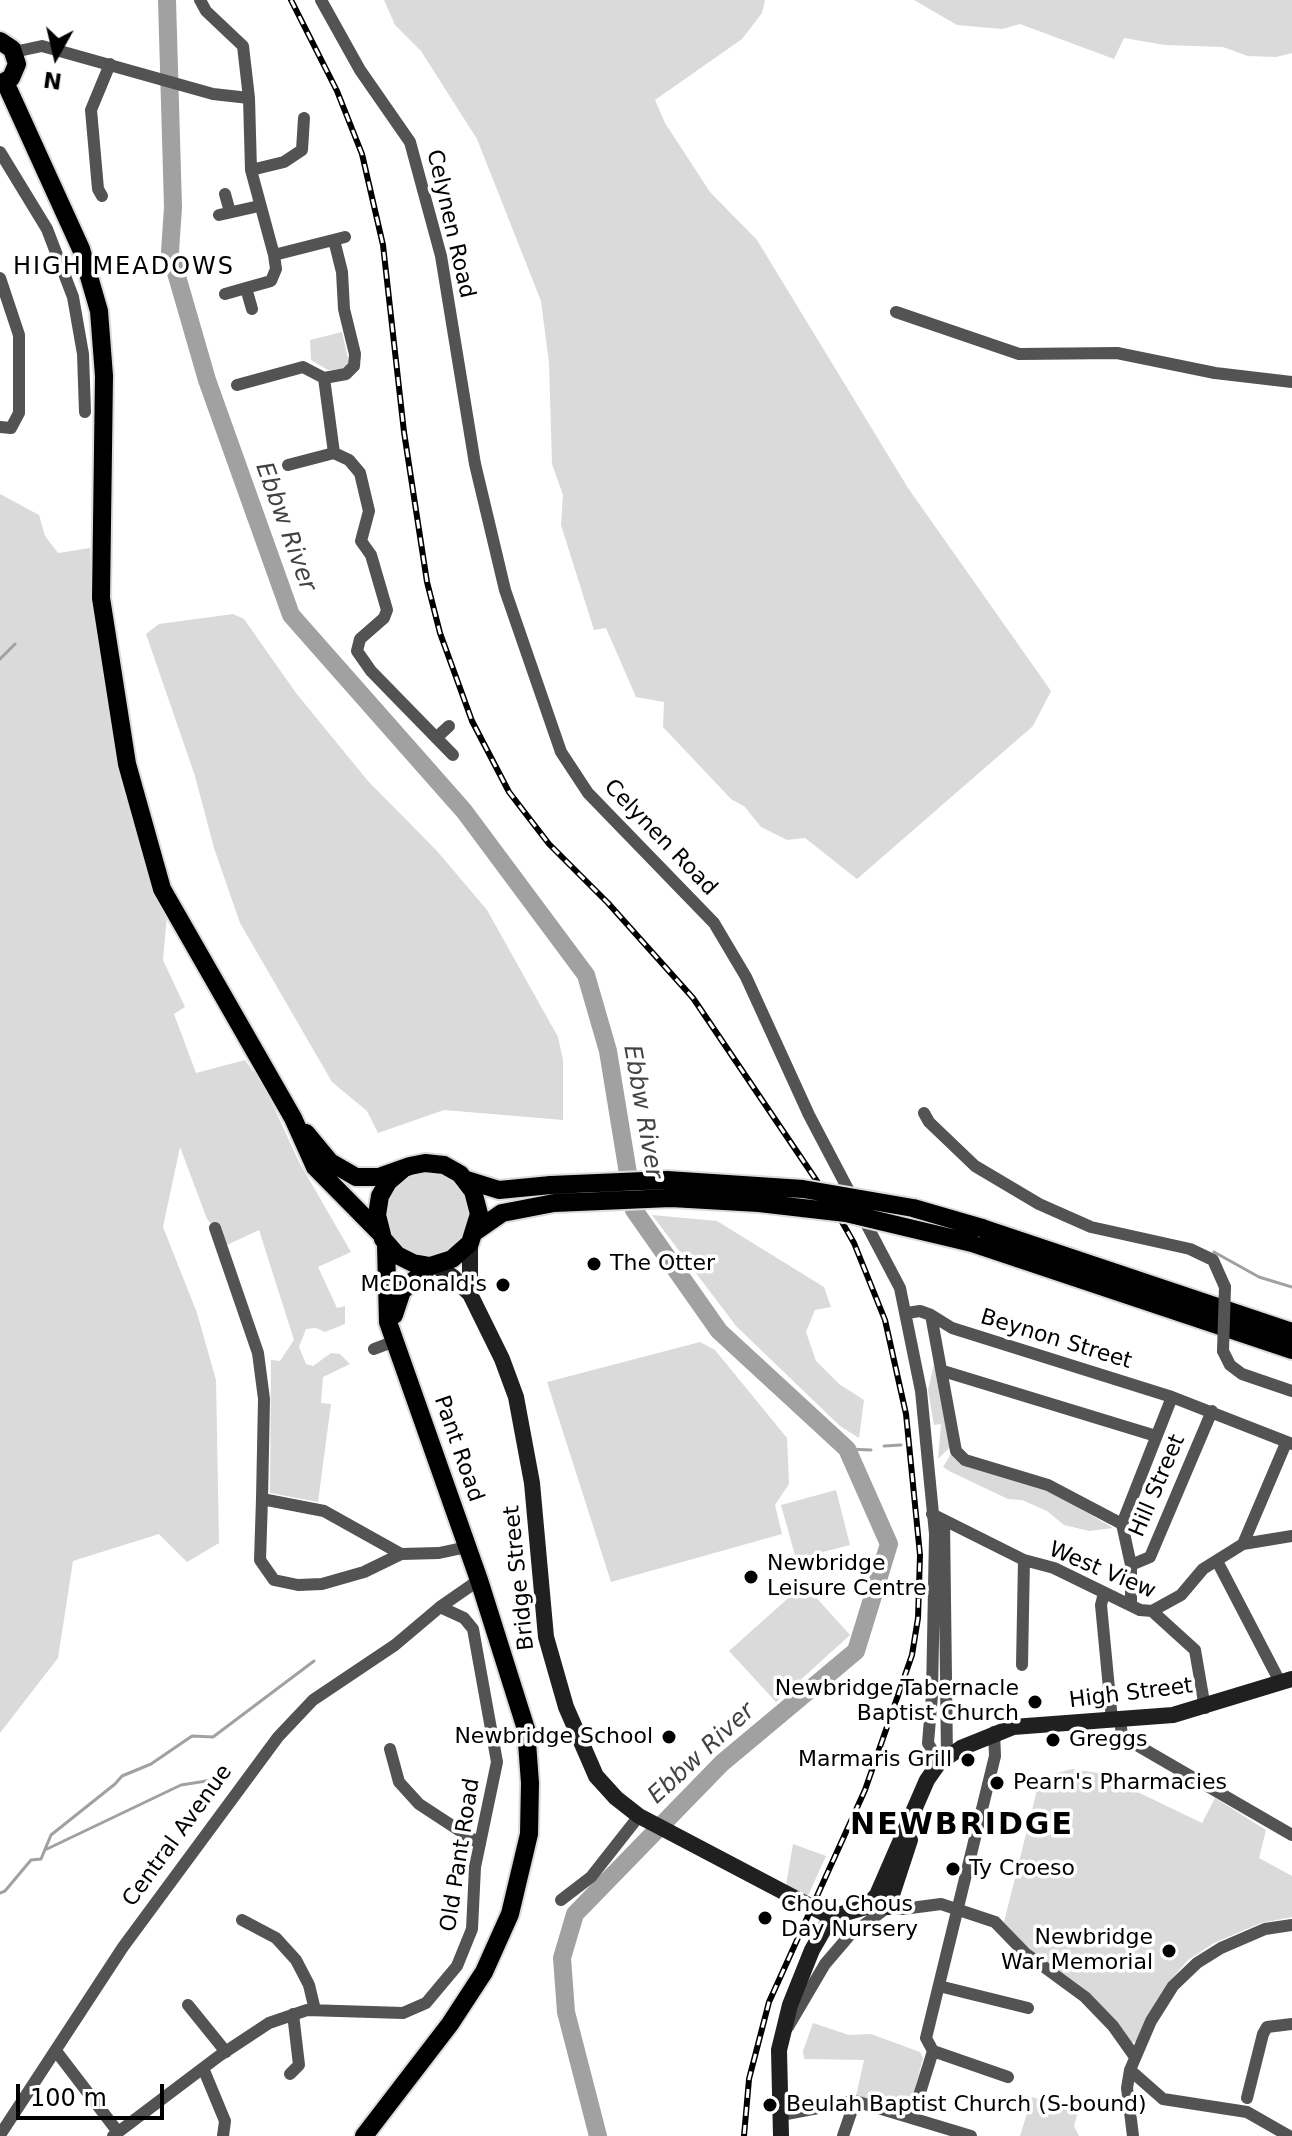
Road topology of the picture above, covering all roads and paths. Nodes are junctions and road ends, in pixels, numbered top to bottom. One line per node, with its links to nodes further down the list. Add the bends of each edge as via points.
1 (200, 0): 6 (street, via 243,46)
2 (321, 0): 46 (street, Celynen Road, via 360,70 410,142 441,256 475,464 505,590 561,752 588,793 714,923 891,1268)
3 (7, 47): 4 (street, via 42,46); 5 (main road, via 15,71)
4 (110, 64): 6 (street); 8 (street)
5 (2, 83): 36 (main road, via 76,235 99,311 104,376 101,598 131,779 162,889)
6 (249, 98): 11 (street)
7 (75, 110): 8 (street)
8 (91, 110): 12 (street)
9 (304, 118): 11 (street, via 309,153)
10 (0, 152): 24 (street, via 47,229 73,297 83,354)
11 (251, 170): 14 (street)
12 (97, 193)
13 (225, 194): 14 (street, via 224,214)
14 (259, 206): 15 (street)
15 (274, 255): 17 (street, via 271,281); 21 (street, via 339,238 354,366 346,374)
16 (0, 278): 25 (street, via 19,335 19,413 11,428)
17 (246, 288): 18 (street); 19 (street)
18 (225, 294)
19 (252, 309)
20 (896, 312): 22 (street, via 1019,354 1117,353)
21 (324, 378): 23 (street, via 303,367); 26 (street)
22 (1292, 382)
23 (237, 385)
24 (85, 412)
25 (0, 427)
26 (334, 453): 27 (street); 30 (street, via 360,473 369,511)
27 (302, 462): 28 (street); 29 (street)
28 (288, 465)
29 (305, 477)
30 (361, 541): 31 (street); 33 (street, via 371,555 387,610 360,639 357,651)
31 (346, 546)
32 (449, 726): 33 (street)
33 (436, 738): 34 (street)
34 (453, 755)
35 (924, 1113): 53 (street, bridge, via 975,1166 1039,1204 1091,1227 1190,1249 1213,1260 1225,1287 1223,1351 1230,1365)
36 (293, 1118): 37 (main road, via 330,1162 349,1174 371,1178); 43 (main road, via 318,1171)
37 (402, 1170): 38 (main road, via 434,1163); 43 (main road, via 380,1196 377,1215)
38 (467, 1180): 39 (main road, via 499,1190); 42 (main road, via 478,1208)
39 (552, 1194): 41 (main road, bridge, via 667,1180 803,1189 913,1208); 42 (main road, via 502,1213)
40 (215, 1228): 58 (street, via 258,1353 264,1399)
41 (977, 1235): 48 (main road); 51 (main road)
42 (473, 1237): 44 (main road, via 452,1259); 45 (street, Bridge Street)
43 (383, 1239): 44 (main road, via 404,1260); 49 (main road, Pant Road, via 389,1271 387,1317)
44 (432, 1266): 45 (street, Bridge Street); 49 (main road, via 402,1291)
45 (470, 1294): 80 (street, Bridge Street, via 516,1397 532,1483 544,1621 560,1690 596,1776)
46 (907, 1313): 47 (street); 59 (street, Celynen Road)
47 (931, 1315): 52 (street); 54 (street, Beynon Street, via 952,1328)
48 (1292, 1332)
49 (394, 1337): 50 (street); 63 (main road, Pant Road)
50 (374, 1349)
51 (1292, 1350)
52 (943, 1371): 56 (street); 60 (street, via 956,1451 965,1460 1048,1485)
53 (1292, 1391)
54 (1172, 1397): 55 (street, Beynon Street); 56 (street)
55 (1212, 1411): 57 (street, Beynon Street); 67 (street, Hill Street, via 1150,1557)
56 (1156, 1436): 60 (street)
57 (1289, 1444): 62 (street)
58 (262, 1499): 64 (street, via 324,1511); 64 (street, via 260,1560 274,1580 322,1584)
59 (938, 1517): 65 (street, West View); 79 (street, Celynen Road)
60 (1122, 1524): 67 (street)
61 (1292, 1536): 62 (street)
62 (1243, 1544): 66 (street)
63 (467, 1547): 64 (street); 68 (main road, Pant Road)
64 (401, 1554)
65 (1024, 1560): 69 (street, West View, via 1054,1568); 73 (street)
66 (1217, 1561): 72 (street, via 1181,1595); 74 (street)
67 (1131, 1565): 70 (street)
68 (479, 1580): 71 (street); 111 (main road, Pant Road, via 526,1729 530,1796 523,1874 484,1972)
69 (1104, 1593): 70 (street, West View); 76 (street, via 1101,1605)
70 (1131, 1605): 72 (street, West View)
71 (440, 1607): 83 (street, Old Pant Road, via 464,1618 473,1629 495,1744 497,1762); 97 (street, Central Avenue, via 395,1645 313,1700 287,1726 123,1947)
72 (1152, 1611): 75 (street, West View, via 1195,1650)
73 (1022, 1665)
74 (1286, 1680): 75 (street, High Street)
75 (1205, 1708): 76 (street, High Street)
76 (1116, 1720): 77 (street, High Street); 82 (street, via 1125,1738)
77 (994, 1732): 79 (street, High Street); 86 (street, via 995,1756)
78 (390, 1749): 83 (street, via 399,1782 419,1804)
79 (943, 1760): 81 (street, via 919,1795)
80 (644, 1818): 84 (street, via 591,1877); 87 (street, Bridge Street)
81 (905, 1829): 85 (street, via 910,1841); 87 (street, via 877,1895 866,1907)
82 (1292, 1835)
83 (480, 1844): 93 (street, Old Pant Road, via 467,1946 426,2003 393,2015)
84 (561, 1900)
85 (888, 1907): 86 (street); 96 (street, via 840,1945)
86 (959, 1908): 90 (street); 100 (street, via 995,1922 1025,1953 1085,1997 1113,2026)
87 (831, 1917): 96 (street, via 812,1950)
88 (242, 1920): 93 (street, via 276,1938 296,1960)
89 (1292, 1925): 100 (street, via 1265,1929 1197,1963 1160,2006)
90 (939, 1986): 92 (street); 98 (street, via 926,2038)
91 (188, 2005): 99 (street)
92 (1028, 2008)
93 (315, 2010): 94 (street, Old Pant Road)
94 (293, 2014): 99 (street, Old Pant Road, via 269,2023); 102 (street, via 299,2065)
95 (1292, 2024): 104 (street, via 1267,2027)
96 (782, 2036): 106 (street)
97 (56, 2051): 108 (street); 109 (street, Central Avenue)
98 (933, 2051): 103 (street); 107 (street)
99 (226, 2052): 101 (street, Old Pant Road)
100 (1133, 2064): 115 (street, via 1127,2088); 116 (street, via 1163,2099 1247,2112)
101 (203, 2068): 108 (street, Old Pant Road); 110 (street, via 225,2121)
102 (290, 2074)
103 (1008, 2077)
104 (1247, 2098)
105 (855, 2101): 106 (street); 107 (street); 113 (street)
106 (781, 2115): 112 (street)
107 (912, 2118): 114 (street)
108 (116, 2134)
109 (0, 2135)
110 (223, 2136)
111 (364, 2136)
112 (781, 2136)
113 (843, 2136)
114 (971, 2136)
115 (1133, 2136)
116 (1289, 2136)

